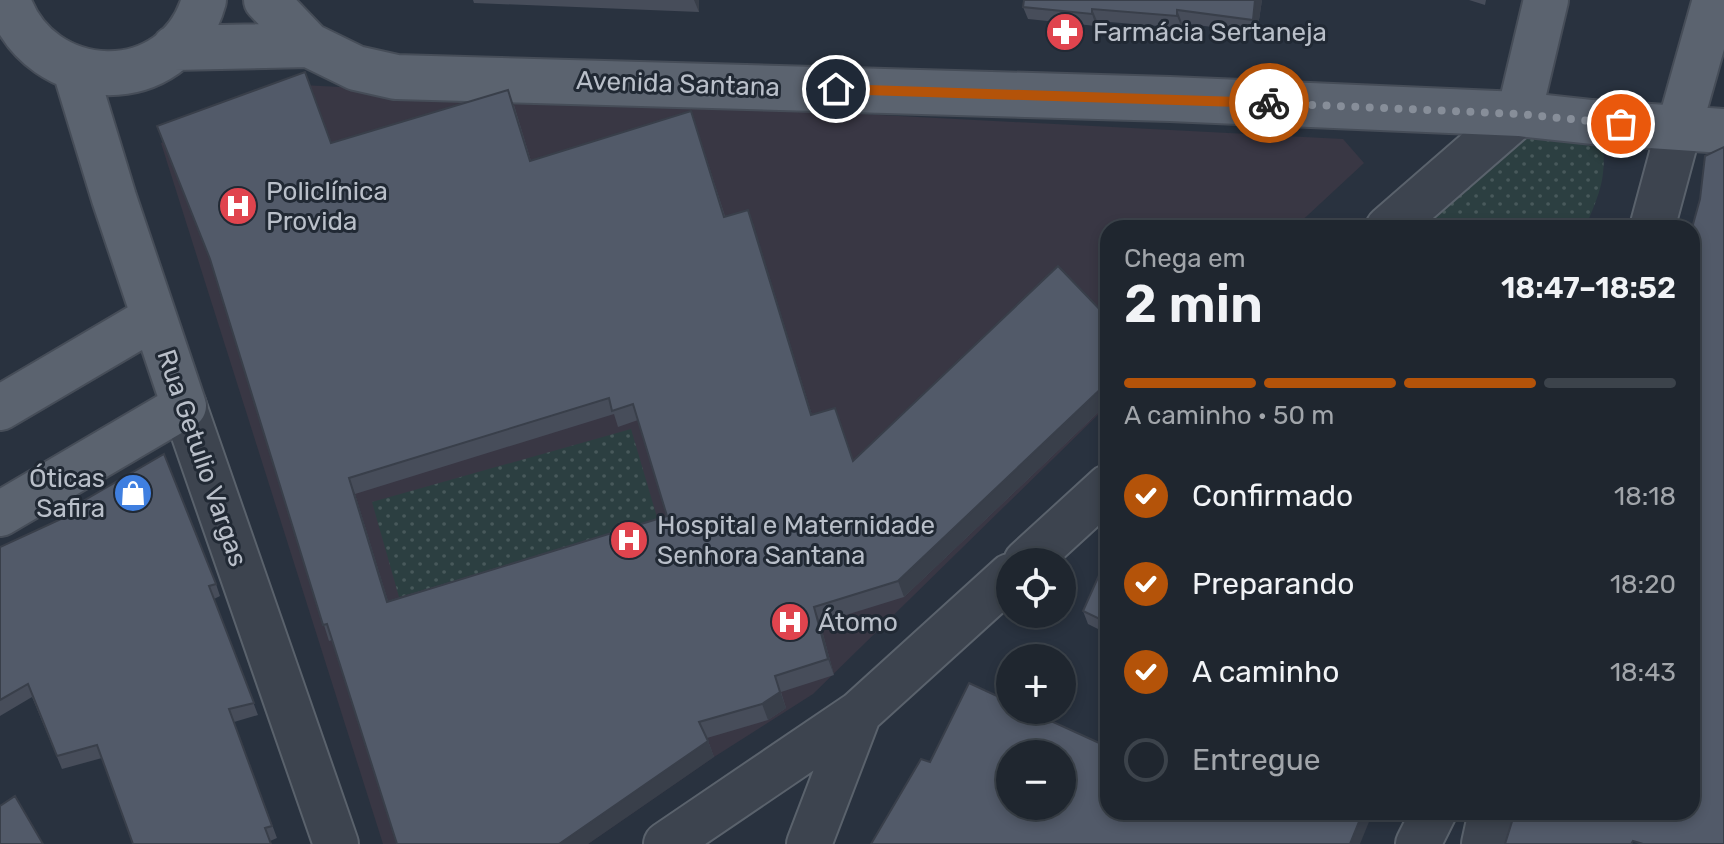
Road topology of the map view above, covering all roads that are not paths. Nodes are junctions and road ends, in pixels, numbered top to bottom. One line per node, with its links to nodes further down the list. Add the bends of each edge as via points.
1 (8, 0): 8 (main road, via 16,21 40,51)
2 (204, 0): 7 (main road)
3 (266, 0): 6 (main road, Avenida Santana)
4 (1546, 0): 9 (main road)
5 (1715, 0): 10 (main road)
6 (309, 45): 7 (main road, Avenida Santana); 9 (main road, Avenida Santana, via 356,68 396,77)
7 (174, 48): 8 (main road, via 157,61 117,74)
8 (75, 70): 14 (main road, Rua Getulio Vargas)
9 (1519, 114): 10 (main road, Avenida Santana); 12 (street)
10 (1679, 128): 11 (main road, Avenida Santana); 13 (street)
11 (1724, 131)
12 (1397, 220)
13 (1654, 220)
14 (153, 318): 15 (main road, Rua Getulio Vargas); 16 (main road)
15 (184, 406): 18 (main road); 24 (street, Rua Getulio Vargas)
16 (0, 408)
17 (1100, 494): 19 (street)
18 (0, 514)
19 (1041, 548)
20 (996, 589): 21 (street)
21 (859, 713): 25 (street); 26 (street)
22 (1430, 820): 27 (street)
23 (1489, 820): 28 (street)
24 (336, 844)
25 (666, 844)
26 (809, 844)
27 (1418, 844)
28 (1484, 844)

